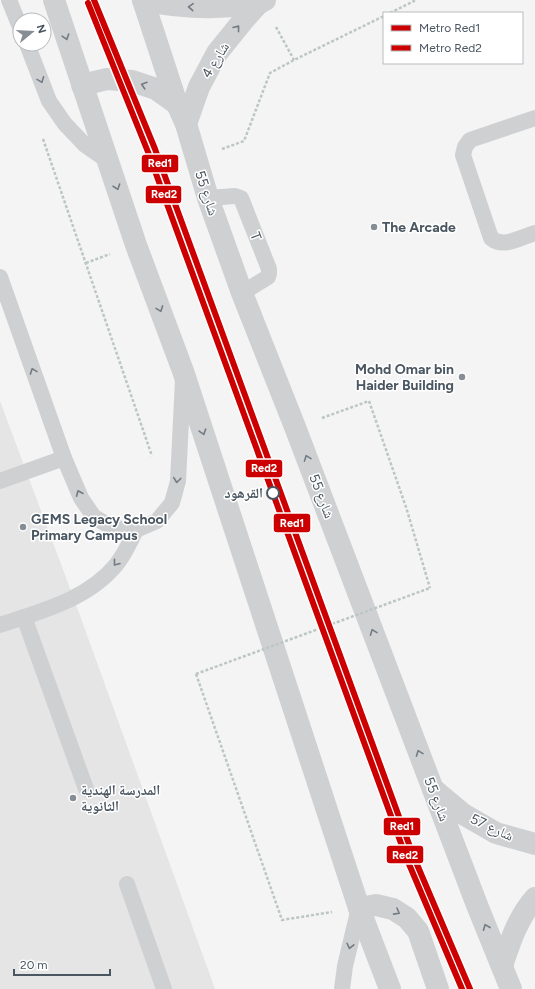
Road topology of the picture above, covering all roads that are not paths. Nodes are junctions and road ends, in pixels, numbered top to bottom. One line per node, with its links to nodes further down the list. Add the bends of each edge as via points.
1 (9, 0): 5 (lane)
2 (54, 0): 7 (street, one-way to 7)
3 (143, 0): 4 (street, one-way to 3, via 194,8 168,6); 8 (street, شارع 55)
4 (262, 2): 10 (street, شارع 4, one-way to 4, via 199,87 217,53)
5 (14, 12)
6 (30, 52): 11 (lane, one-way to 11, via 50,101 65,124 85,145)
7 (82, 85): 8 (street, one-way to 7, via 156,89 132,81 107,79); 11 (street)
8 (177, 104): 10 (street, شارع 55)
9 (535, 118): 13 (lane, via 470,140 463,155 491,238 502,244)
10 (186, 124): 12 (street, شارع 55)
11 (108, 161): 16 (street, one-way to 16)
12 (208, 198): 15 (street, شارع 55); 15 (lane, T, via 241,198 268,269 268,277)
13 (535, 233)
14 (0, 277): 17 (lane, one-way to 14)
15 (242, 293): 23 (street, شارع 55, one-way to 15, via 296,427)
16 (183, 371): 19 (lane, one-way to 19, via 178,481 172,503 157,521); 27 (street, one-way to 27)
17 (64, 458): 18 (lane); 19 (lane, one-way to 17, via 113,528 94,517 81,498)
18 (0, 481)
19 (136, 530): 20 (lane, one-way to 20, via 128,548 102,579 74,598)
20 (24, 617): 21 (lane); 22 (lane)
21 (0, 626)
22 (86, 789)
23 (433, 789): 24 (street, شارع 57, via 463,814 496,833); 28 (street, شارع 55, one-way to 23)
24 (535, 844)
25 (127, 884): 29 (lane)
26 (535, 898): 28 (street, via 513,934)
27 (359, 908): 30 (lane, one-way to 30); 31 (street); 32 (street, one-way to 32, via 376,905 392,909 407,918 418,931)
28 (502, 966): 33 (street, شارع 55)
29 (164, 989)
30 (342, 989)
31 (390, 989)
32 (438, 989)
33 (511, 989)

